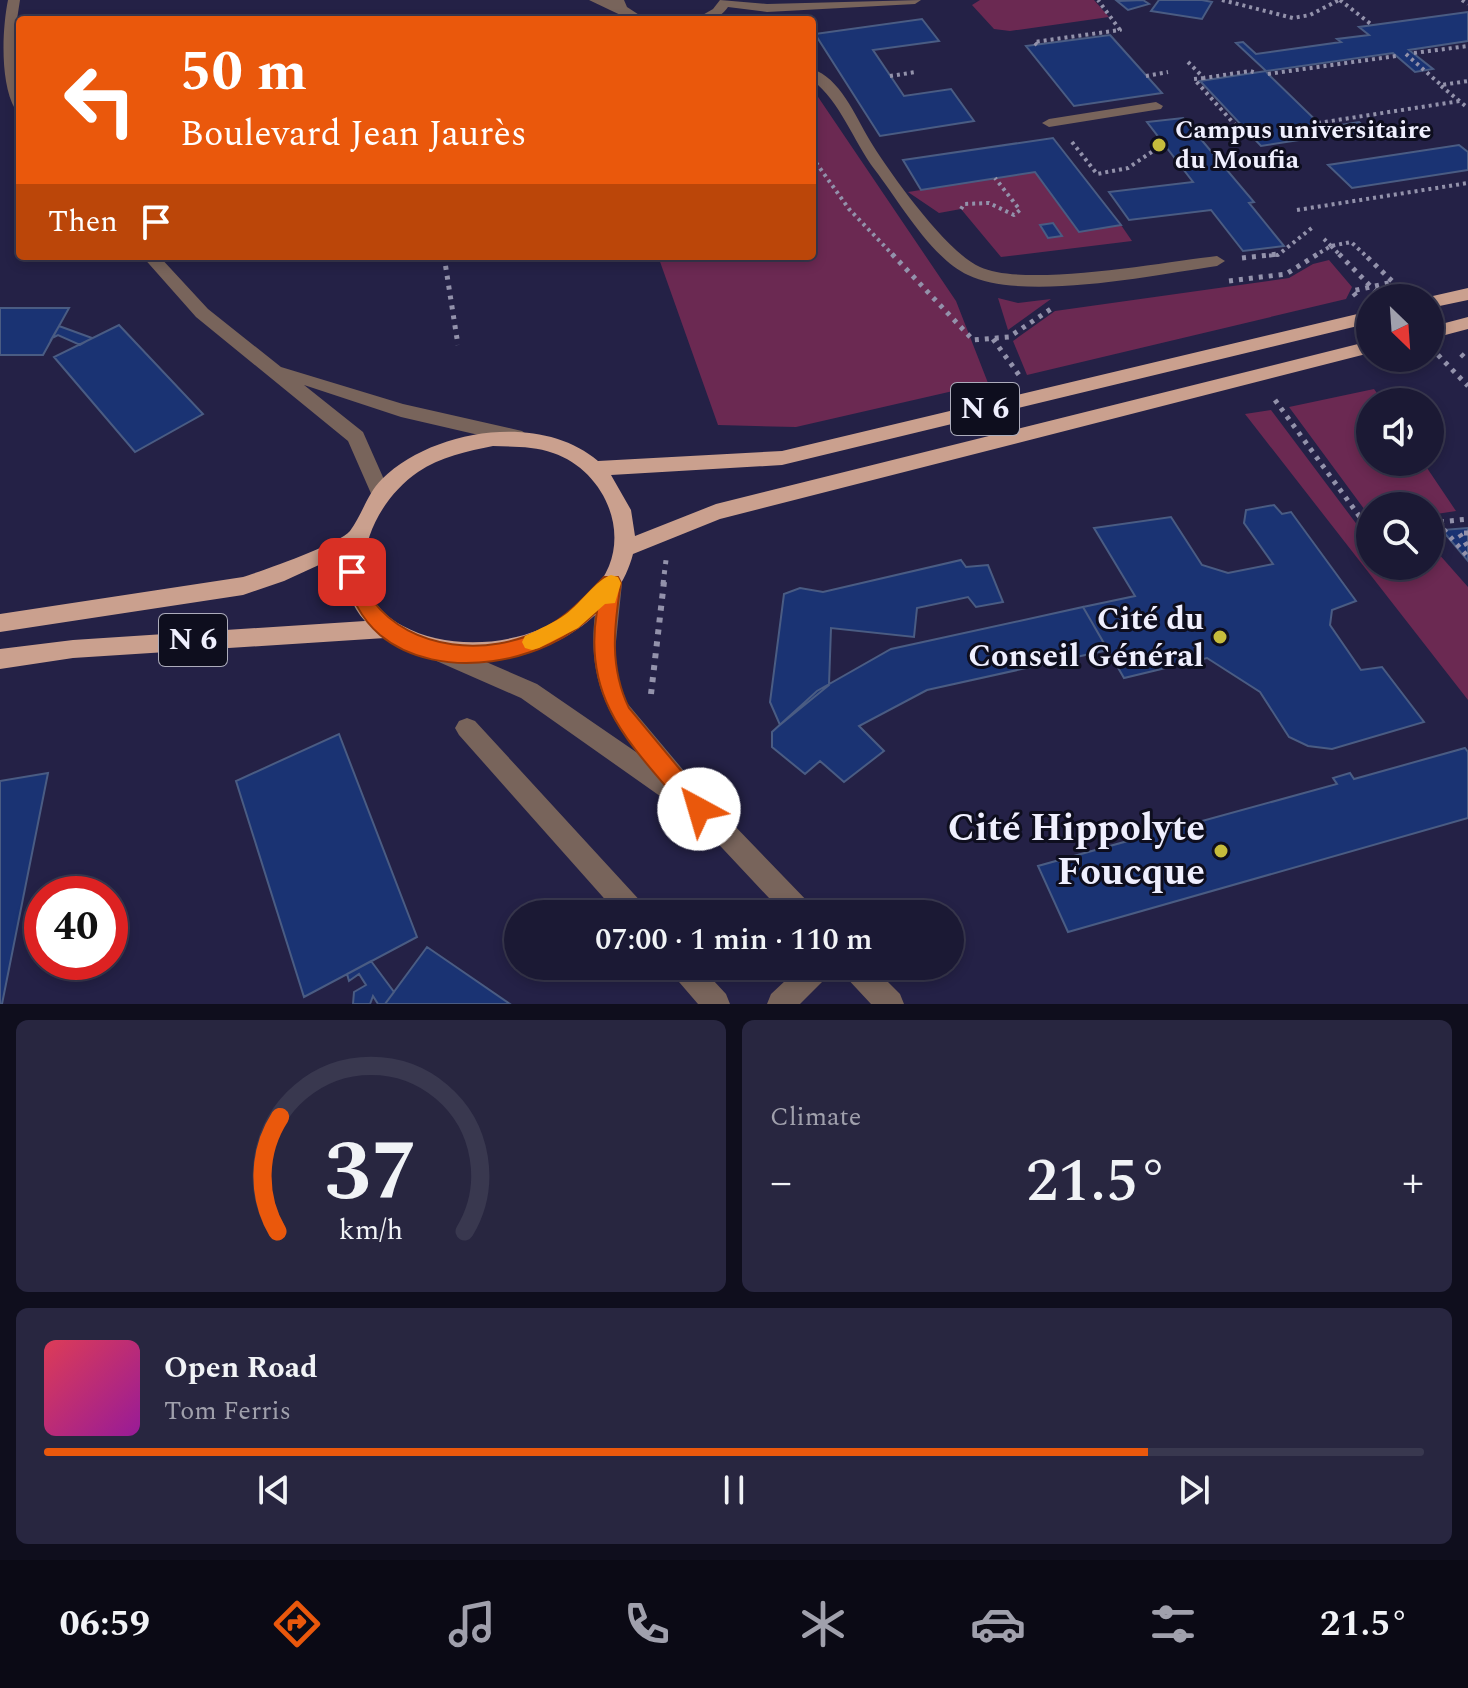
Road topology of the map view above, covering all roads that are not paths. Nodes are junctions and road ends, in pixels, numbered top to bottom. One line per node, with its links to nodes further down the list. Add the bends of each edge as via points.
1 (32, 0): 4 (street)
2 (595, 0): 6 (street)
3 (915, 0): 5 (street, via 767,8)
4 (9, 2): 9 (street)
5 (726, 2): 7 (street)
6 (620, 4)
7 (710, 16)
8 (816, 76): 13 (street, via 829,84 871,155 926,223 955,258 976,273 1036,281)
9 (16, 98)
10 (1156, 106): 11 (street)
11 (1049, 123)
12 (154, 260): 20 (street, via 202,313)
13 (1217, 261)
14 (1468, 294): 15 (main road)
15 (1444, 299)
16 (1356, 320): 22 (main road, N 6, via 782,458)
17 (1468, 323): 18 (main road)
18 (1444, 329)
19 (1356, 351): 25 (main road, N 6, via 716,512)
20 (268, 366): 21 (street, via 401,410); 23 (street, via 356,437)
21 (534, 441): 22 (main road, N 6, via 568,451); 23 (main road, N 6, via 493,439 450,448 412,467)
22 (595, 469): 25 (main road, N 6, via 614,491 624,519)
23 (380, 493): 24 (main road, N 6)
24 (355, 539): 27 (main road, N 6, via 243,586); 28 (main road, N 6, via 352,572 364,603)
25 (624, 549): 26 (main road, N 6)
26 (611, 583): 29 (main road, N 6, via 550,635 474,654); 32 (street, via 604,625 610,691 622,715)
27 (0, 623)
28 (388, 629): 29 (main road, N 6); 30 (main road, N 6, via 89,648)
29 (437, 651): 32 (street, via 529,691)
30 (0, 659)
31 (467, 728): 33 (street)
32 (699, 809): 34 (street)
33 (622, 900)
34 (788, 900)
35 (695, 980): 38 (street)
36 (806, 980): 39 (street)
37 (867, 980): 40 (street)
38 (716, 1004)
39 (781, 1004)
40 (890, 1004)

